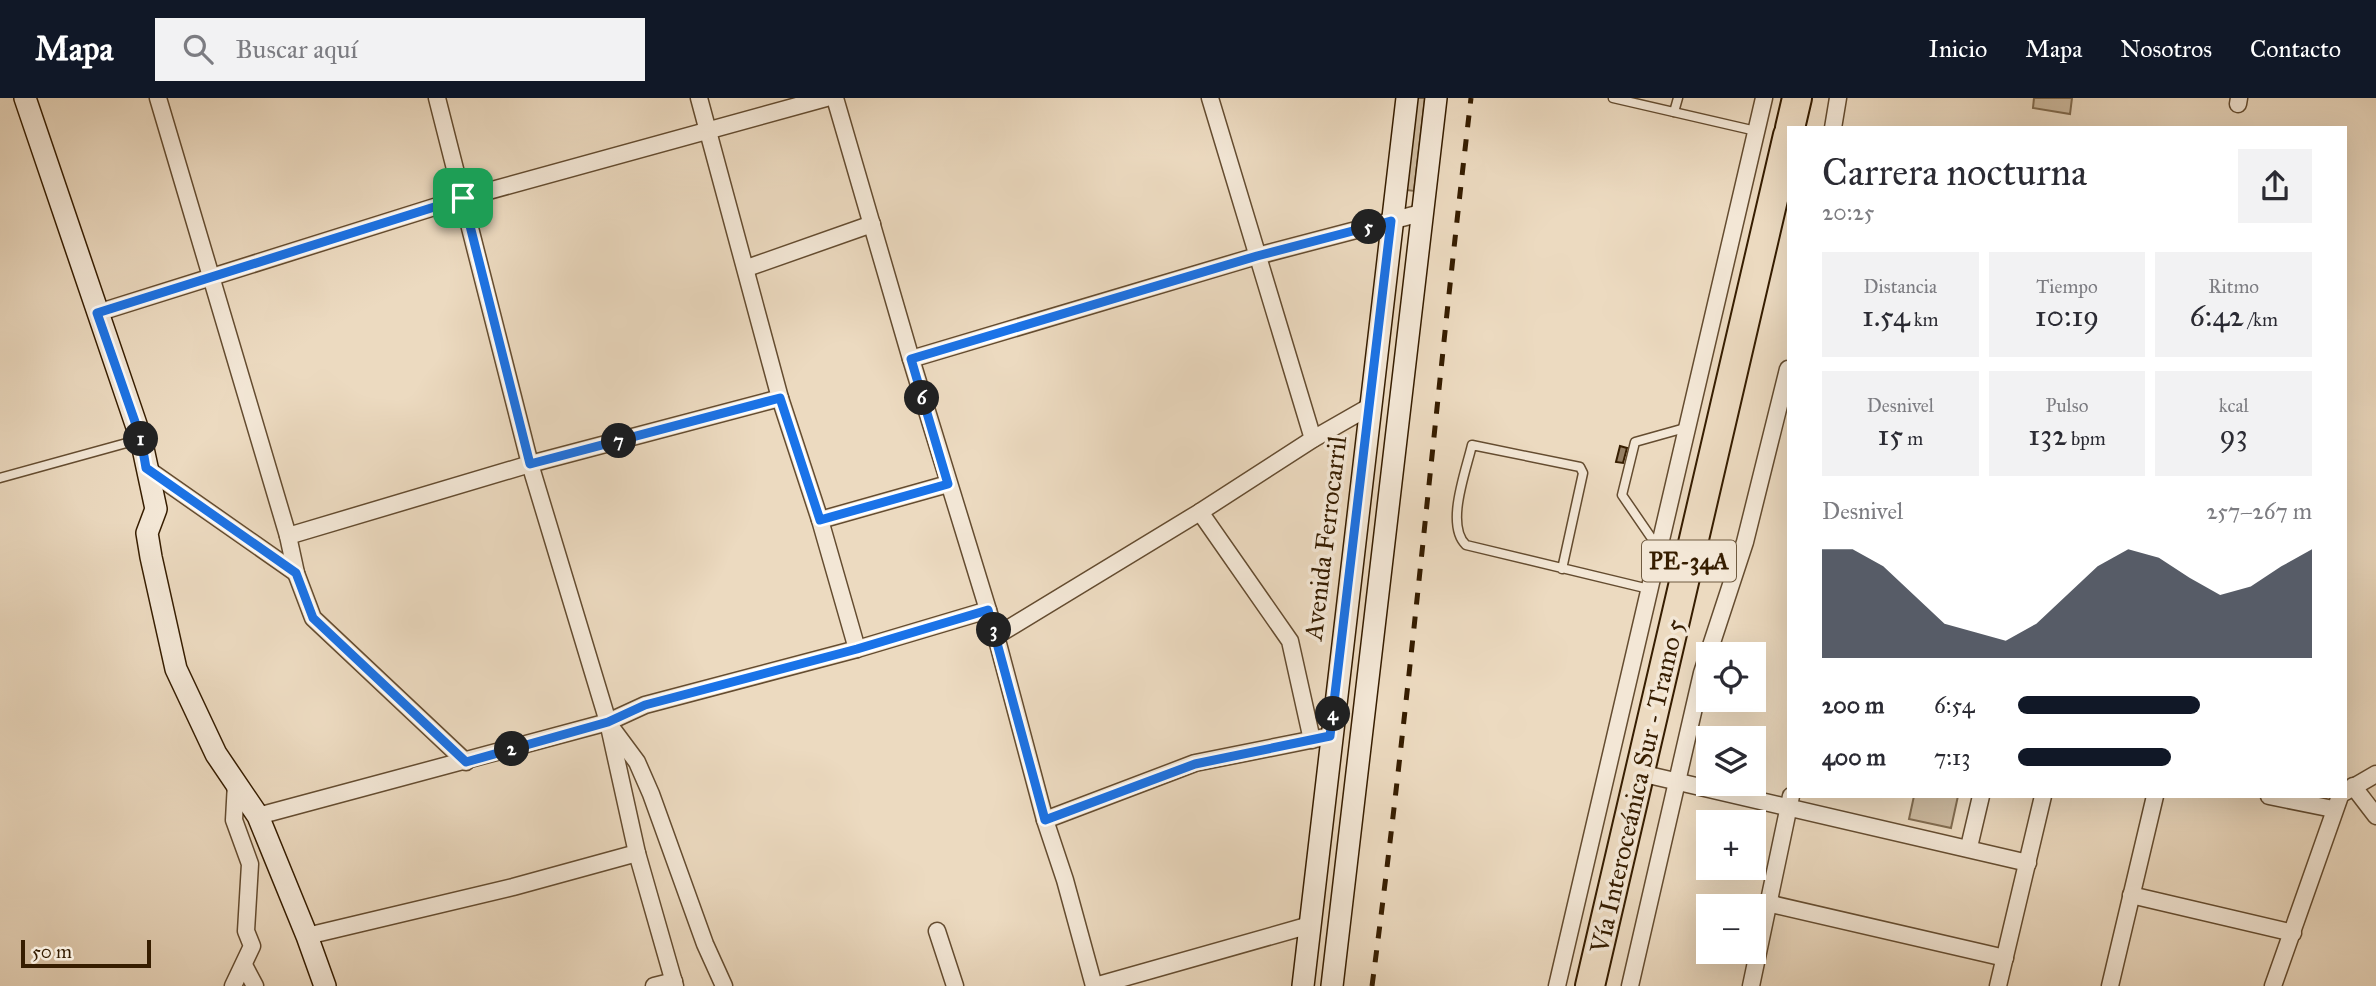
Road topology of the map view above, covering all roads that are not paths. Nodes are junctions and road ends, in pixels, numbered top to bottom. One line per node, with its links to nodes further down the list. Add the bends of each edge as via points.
1 (25, 98): 28 (main road)
2 (158, 98): 27 (street)
3 (437, 98): 21 (street)
4 (699, 98): 19 (street)
5 (826, 98): 19 (street)
6 (835, 98): 24 (street)
7 (1210, 98): 25 (street)
8 (1407, 98): 23 (main road, Avenida Ferrocarril)
9 (1436, 98): 22 (main road)
10 (1613, 98): 15 (lane)
11 (1678, 98): 15 (lane)
12 (1764, 98): 18 (street)
13 (1797, 98): 16 (highway)
14 (1838, 98): 17 (street)
15 (1674, 112): 18 (lane)
16 (1790, 126)
17 (1833, 126)
18 (1756, 131): 33 (street)
19 (708, 132): 21 (street); 26 (street)
20 (1787, 139): 53 (highway, Vía Interoceánica Sur - Tramo 5 / PE-34A)
21 (463, 198): 27 (street); 36 (street)
22 (1421, 213): 23 (street); 87 (main road)
23 (1391, 221): 25 (street); 32 (main road, Avenida Ferrocarril)
24 (872, 224): 26 (street); 29 (street)
25 (1257, 256): 29 (street); 35 (street)
26 (747, 268): 31 (street)
27 (211, 277): 28 (street); 42 (street)
28 (97, 313): 34 (main road)
29 (911, 359): 39 (street)
30 (1787, 373): 55 (street, via 1745,542 1702,673)
31 (780, 398): 36 (street); 41 (street)
32 (1369, 407): 35 (street); 51 (main road, Avenida Ferrocarril)
33 (1685, 428): 43 (street); 43 (lane, via 1635,442 1622,495)
34 (141, 439): 37 (main road); 38 (lane)
35 (1313, 439): 40 (street)
36 (530, 464): 42 (street); 50 (street)
37 (146, 468): 45 (street); 56 (main road, via 156,509 147,533 176,669 216,754)
38 (0, 478)
39 (948, 484): 41 (street); 47 (street)
40 (1200, 512): 48 (street); 51 (street, via 1290,641)
41 (820, 520): 49 (street)
42 (288, 536): 45 (street)
43 (1659, 548): 46 (street)
44 (1562, 569): 44 (lane, via 1466,545 1459,538 1455,522 1472,444 1580,467 1583,473); 46 (lane)
45 (296, 573): 52 (street, via 313,618)
46 (1649, 589): 88 (street)
47 (988, 610): 48 (street); 49 (street)
48 (996, 636): 66 (street)
49 (857, 649): 50 (street, via 645,705)
50 (608, 722): 52 (street); 68 (street); 83 (street, via 647,784)
51 (1321, 738): 66 (street, via 1195,764); 72 (main road, Avenida Ferrocarril)
52 (466, 762): 64 (street)
53 (1640, 774): 55 (street); 89 (highway, Vía Interoceánica Sur - Tramo 5 / PE-34A)
54 (2376, 774): 57 (street)
55 (1679, 780): 62 (street); 90 (street)
56 (236, 783): 64 (main road); 77 (street, via 234,820 250,864 246,930 252,946)
57 (2349, 789): 65 (street)
58 (1981, 798): 67 (street)
59 (2043, 798): 69 (street)
60 (2155, 798): 70 (street)
61 (2288, 798): 63 (street)
62 (1789, 802): 67 (street); 71 (street)
63 (2336, 803): 74 (street)
64 (258, 816): 75 (main road)
65 (2376, 816)
66 (1045, 820): 85 (street)
67 (1969, 847): 69 (street)
68 (637, 853): 75 (street); 78 (street)
69 (2028, 863): 76 (street)
70 (2131, 895): 74 (street); 93 (street)
71 (1770, 904): 76 (street); 91 (street)
72 (1310, 925): 85 (street); 86 (main road, Avenida Ferrocarril)
73 (937, 931): 84 (street)
74 (2293, 933): 94 (street)
75 (307, 936): 81 (main road)
76 (2005, 958): 92 (street)
77 (245, 967): 79 (street); 80 (street)
78 (674, 984): 82 (street)
79 (233, 986)
80 (255, 986)
81 (324, 986)
82 (654, 986)
83 (724, 986)
84 (955, 986)
85 (1094, 986)
86 (1303, 986)
87 (1332, 986)
88 (1557, 986)
89 (1590, 986)
90 (1630, 986)
91 (1751, 986)
92 (1998, 986)
93 (2110, 986)
94 (2273, 986)

